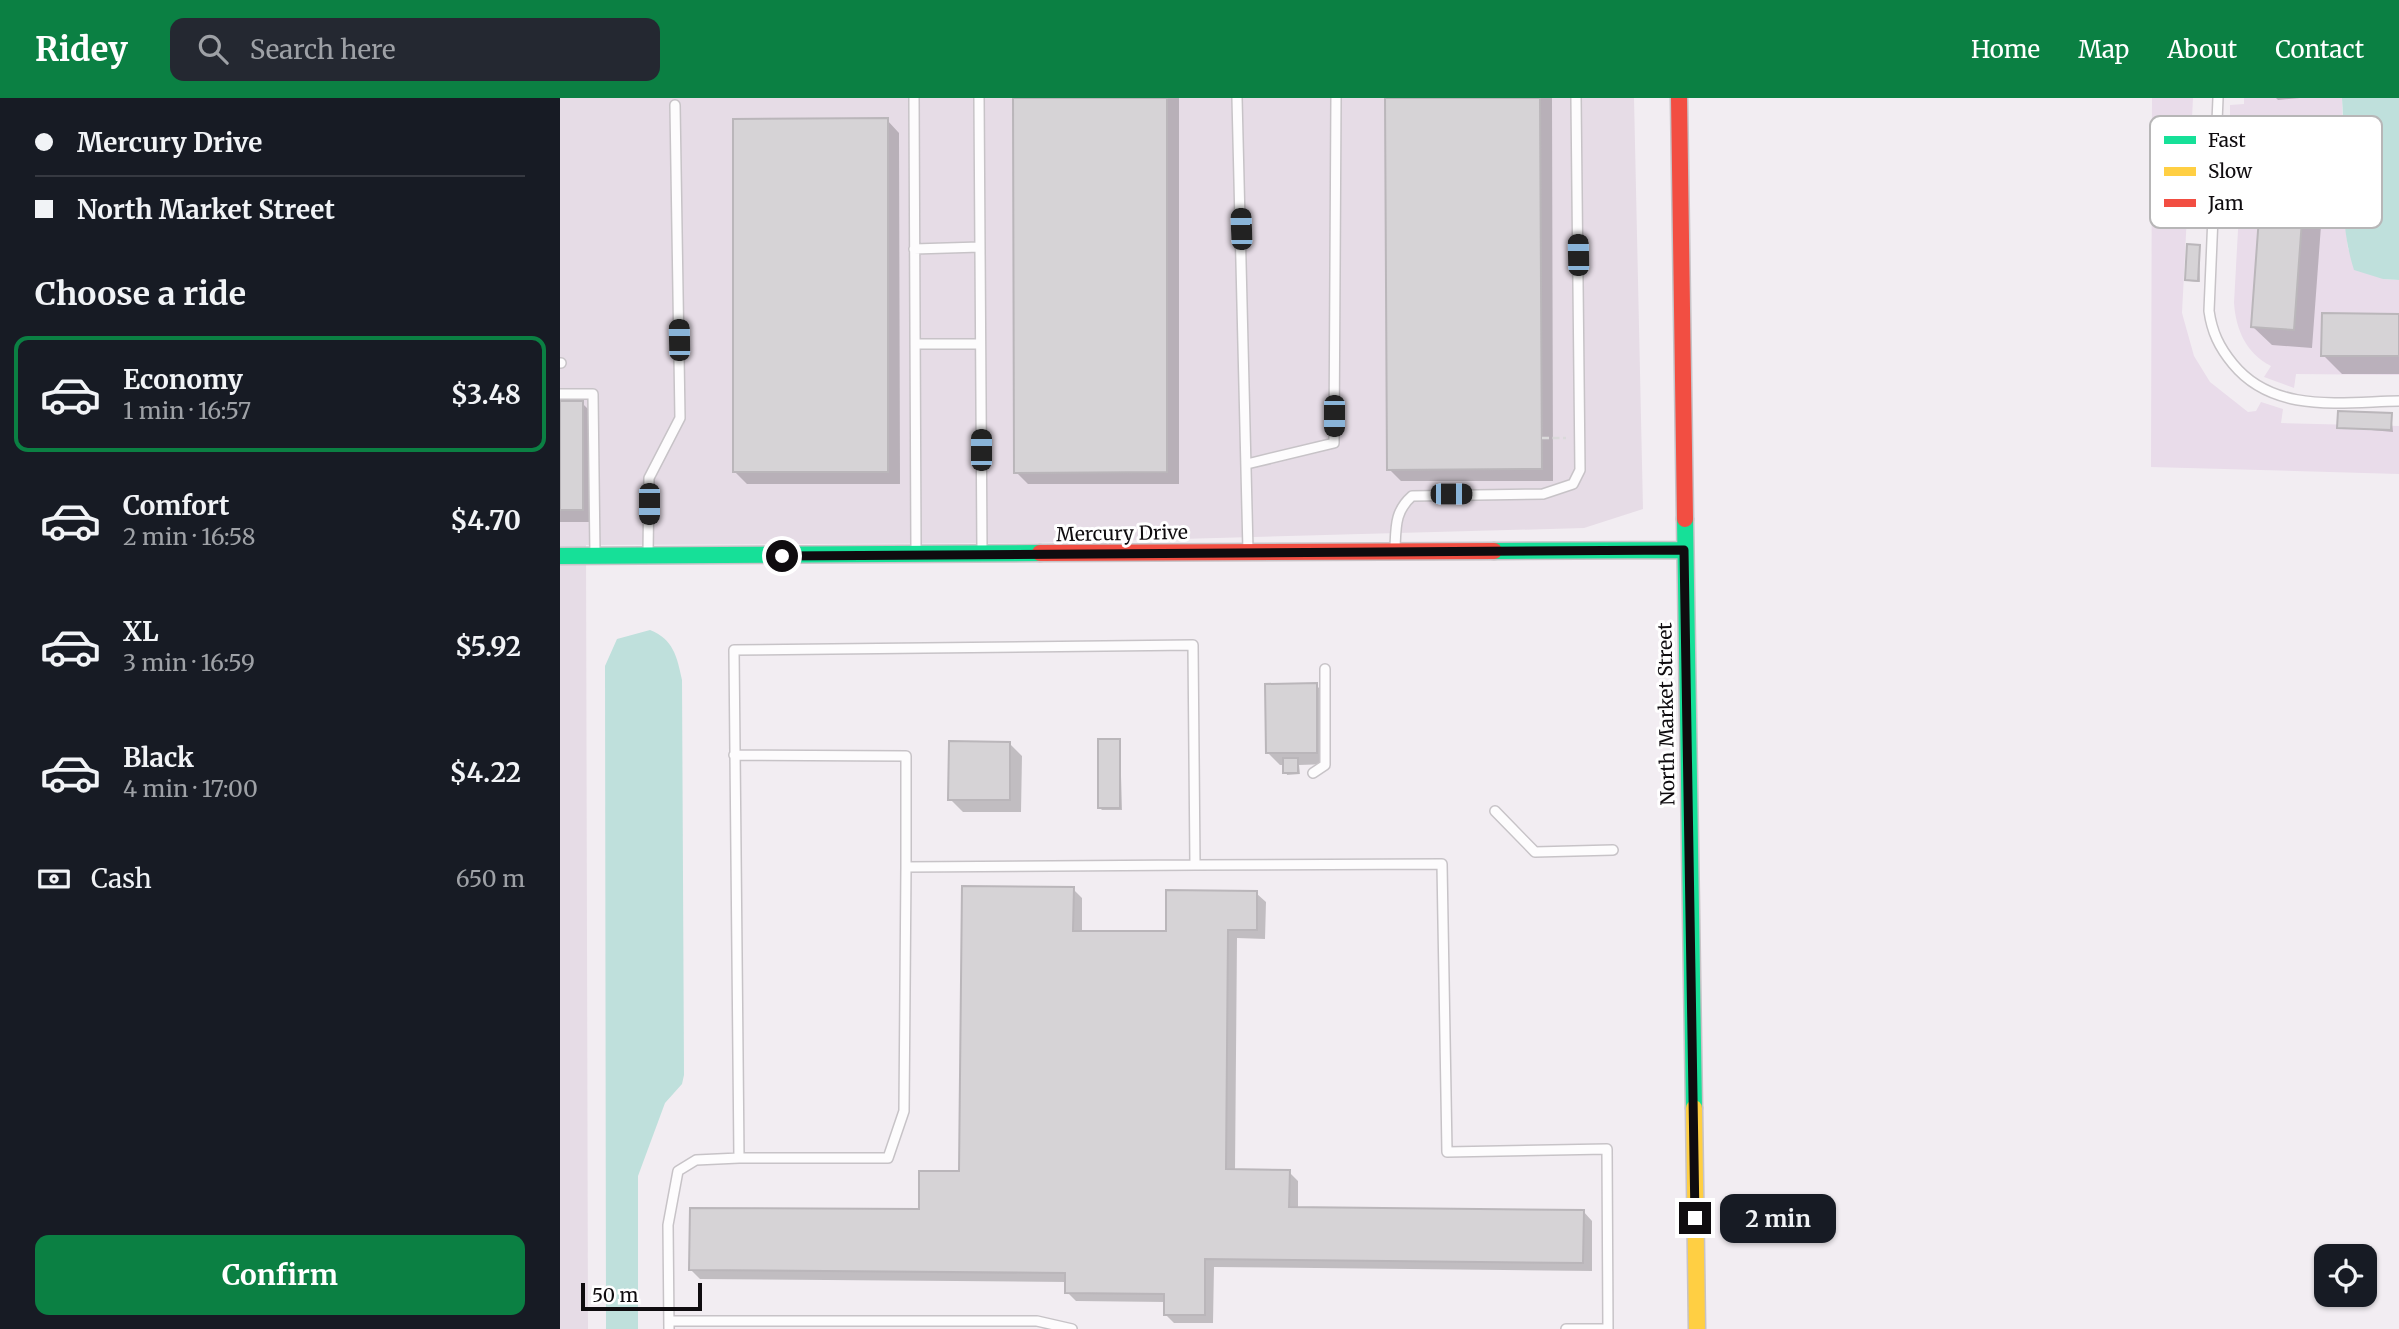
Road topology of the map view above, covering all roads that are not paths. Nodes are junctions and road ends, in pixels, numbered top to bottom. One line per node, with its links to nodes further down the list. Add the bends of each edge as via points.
1 (914, 98): 12 (lane)
2 (979, 98): 11 (lane)
3 (1237, 98): 17 (lane)
4 (1336, 98): 17 (lane, via 1334,443)
5 (1576, 98): 20 (lane, via 1580,470 1573,484 1543,494 1412,496 1400,506)
6 (1679, 98): 18 (main road, North Market Street)
7 (2218, 98): 9 (lane)
8 (675, 105): 25 (lane, via 680,418 649,478)
9 (2217, 116)
10 (2213, 228): 16 (lane, via 2212,331 2223,352 2259,388 2304,402)
11 (980, 247): 12 (lane); 14 (lane)
12 (914, 249): 13 (lane)
13 (915, 344): 14 (lane); 21 (lane)
14 (981, 344): 22 (lane)
15 (560, 394): 24 (lane, via 593,394)
16 (2399, 401)
17 (1247, 464): 19 (lane)
18 (1684, 550): 20 (main road, Mercury Drive); 38 (main road, North Market Street)
19 (1248, 553): 20 (main road, Mercury Drive); 22 (main road, Mercury Drive)
20 (1395, 553)
21 (916, 555): 22 (main road, Mercury Drive); 25 (main road, Mercury Drive)
22 (982, 555)
23 (560, 556): 24 (main road, Mercury Drive)
24 (595, 556): 25 (main road, Mercury Drive)
25 (648, 556)
26 (1325, 669): 28 (lane, via 1325,765)
27 (734, 755): 31 (lane, via 734,650 1193,645); 32 (lane, via 905,756); 33 (lane)
28 (1313, 773)
29 (1495, 811): 30 (lane, via 1535,852)
30 (1613, 850)
31 (1195, 866): 32 (lane); 37 (lane, via 1442,864 1447,1152 1607,1149)
32 (906, 867): 33 (lane, via 904,1111 888,1158)
33 (739, 1158): 34 (lane, via 696,1160 678,1171 668,1225)
34 (669, 1325): 35 (lane, via 1037,1321)
35 (1072, 1329)
36 (1566, 1329): 37 (lane)
37 (1608, 1329)
38 (1697, 1329)

